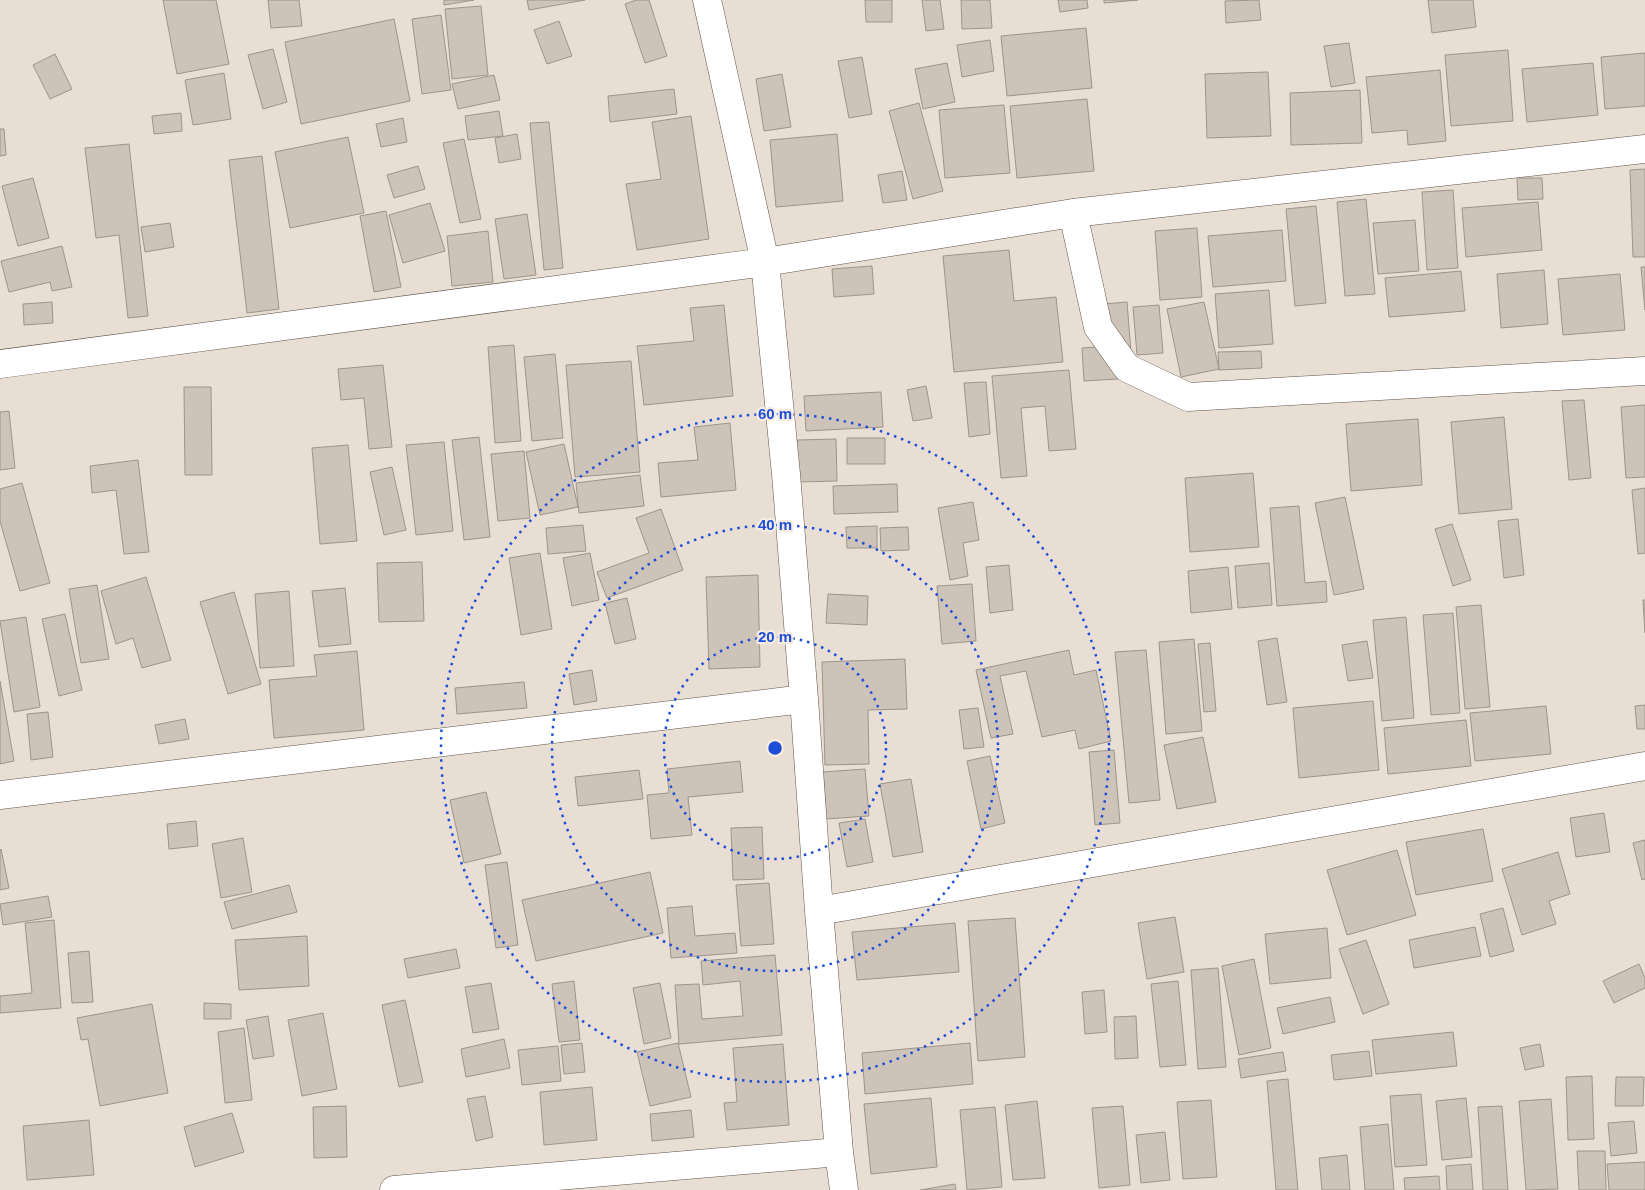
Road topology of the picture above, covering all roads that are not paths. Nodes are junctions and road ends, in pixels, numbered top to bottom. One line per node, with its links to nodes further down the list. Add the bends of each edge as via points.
1 (707, 0): 4 (street)
2 (1645, 149): 3 (street)
3 (1073, 213): 4 (street); 6 (street, via 1098,327 1127,368 1188,397)
4 (765, 262): 5 (street); 7 (street)
5 (0, 364)
6 (1645, 371)
7 (804, 699): 9 (street); 10 (street)
8 (1645, 766): 10 (street)
9 (0, 795)
10 (819, 911): 11 (street)
11 (840, 1152): 12 (street); 13 (street)
12 (394, 1190)
13 (844, 1190)

